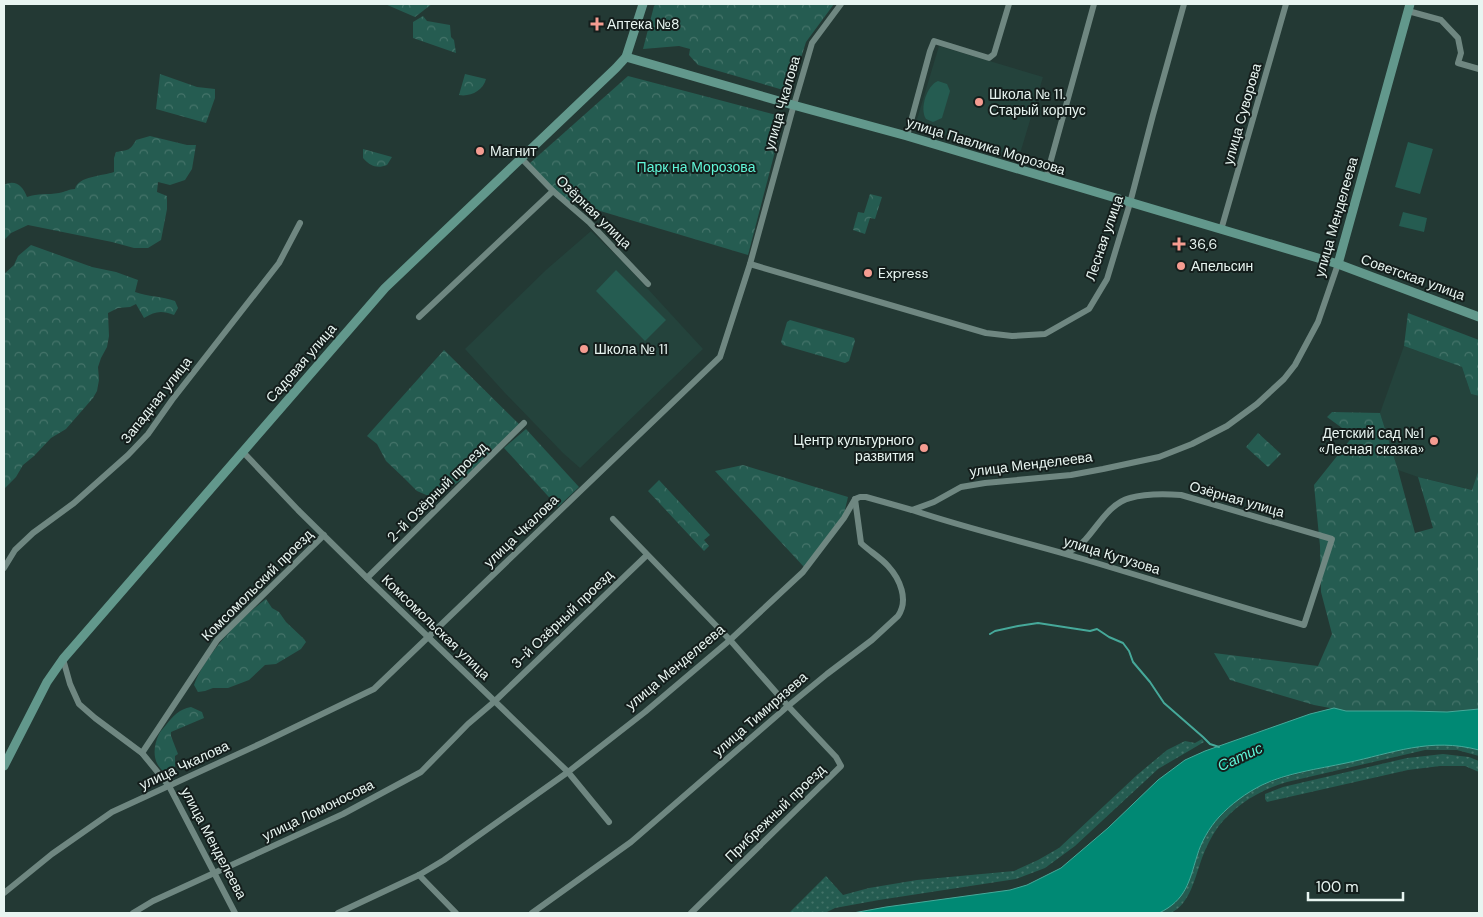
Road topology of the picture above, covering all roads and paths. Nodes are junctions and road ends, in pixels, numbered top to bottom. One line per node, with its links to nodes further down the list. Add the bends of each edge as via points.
1 (643, 4): 8 (street, Садовая улица)
2 (841, 4): 10 (street, улица Чкалова, via 812,43)
3 (1009, 4): 11 (street, via 994,54 989,58 934,41)
4 (1094, 4): 13 (street)
5 (1184, 4): 15 (street, Лесная улица)
6 (1286, 4): 17 (street, улица Суворова)
7 (1409, 7): 9 (street, via 1441,20 1458,38 1461,53 1458,63); 19 (street, улица Менделеева)
8 (626, 56): 10 (street, улица Павлика Морозова); 12 (street, Садовая улица)
9 (1479, 69)
10 (794, 105): 11 (street, улица Павлика Морозова); 18 (street, улица Чкалова)
11 (907, 136): 13 (street, улица Павлика Морозова)
12 (522, 159): 14 (street, Озёрная улица); 24 (street, Садовая улица, via 385,288)
13 (1046, 178): 15 (street, улица Павлика Морозова)
14 (554, 190): 20 (street, Озёрная улица); 21 (street)
15 (1130, 203): 17 (street, улица Павлика Морозова); 18 (street, Лесная улица, via 1107,279 1088,309 1045,334 1012,336 986,333)
16 (300, 223): 31 (street, Западная улица, via 279,262 148,434 74,503 33,533 15,550)
17 (1221, 230): 19 (street, улица Павлика Морозова)
18 (750, 264): 34 (street, улица Чкалова, via 720,357)
19 (1338, 264): 22 (street, Советская улица); 26 (street, улица Менделеева, via 1318,322 1294,366 1257,404 1227,426 1160,457 1071,475 961,487)
20 (648, 284)
21 (419, 317)
22 (1479, 317)
23 (524, 423): 32 (street, 2-й Озёрный проезд)
24 (242, 452): 28 (street, Комсомольская улица); 36 (street, Садовая улица)
25 (855, 499): 26 (street, via 866,497); 35 (street, улица Менделеева, via 803,572); 38 (street, улица Тимирязева, via 861,543 888,566 900,586 903,594 901,612 872,640)
26 (912, 510): 29 (street, улица Кутузова)
27 (613, 519): 30 (street)
28 (324, 535): 32 (street, Комсомольская улица); 39 (street, Комсомольский проезд, via 217,640)
29 (1066, 554): 33 (street, улица Кутузова); 33 (street, Озёрная улица, via 1084,542 1113,508 1129,498 1164,494 1181,495 1332,539)
30 (647, 555): 35 (street); 37 (street, 3-й Озёрный проезд)
31 (4, 568)
32 (367, 578): 34 (street, Комсомольская улица)
33 (1304, 625)
34 (428, 638): 37 (street, Комсомольская улица); 42 (street, улица Чкалова, via 374,689)
35 (730, 640): 38 (street); 41 (street, улица Менделеева)
36 (63, 659): 39 (street, улица Менделеева, via 79,704); 40 (street, Садовая улица, via 47,682)
37 (495, 701): 41 (street, Комсомольская улица); 44 (street, улица Ломоносова, via 421,772 343,814)
38 (788, 706): 51 (street, улица Тимирязева, via 631,842); 52 (street, Прибрежный проезд, via 841,766)
39 (142, 753): 42 (street, улица Менделеева)
40 (4, 766)
41 (568, 772): 43 (street, Комсомольская улица); 45 (street, улица Менделеева)
42 (169, 786): 44 (street, улица Менделеева); 46 (street, улица Чкалова, via 112,812)
43 (609, 822)
44 (213, 872): 47 (street, улица Ломоносова); 48 (street, улица Менделеева)
45 (419, 875): 49 (street, улица Менделеева); 50 (street)
46 (4, 893)
47 (133, 913)
48 (235, 913)
49 (338, 913)
50 (456, 913)
51 (532, 913)
52 (691, 913)

